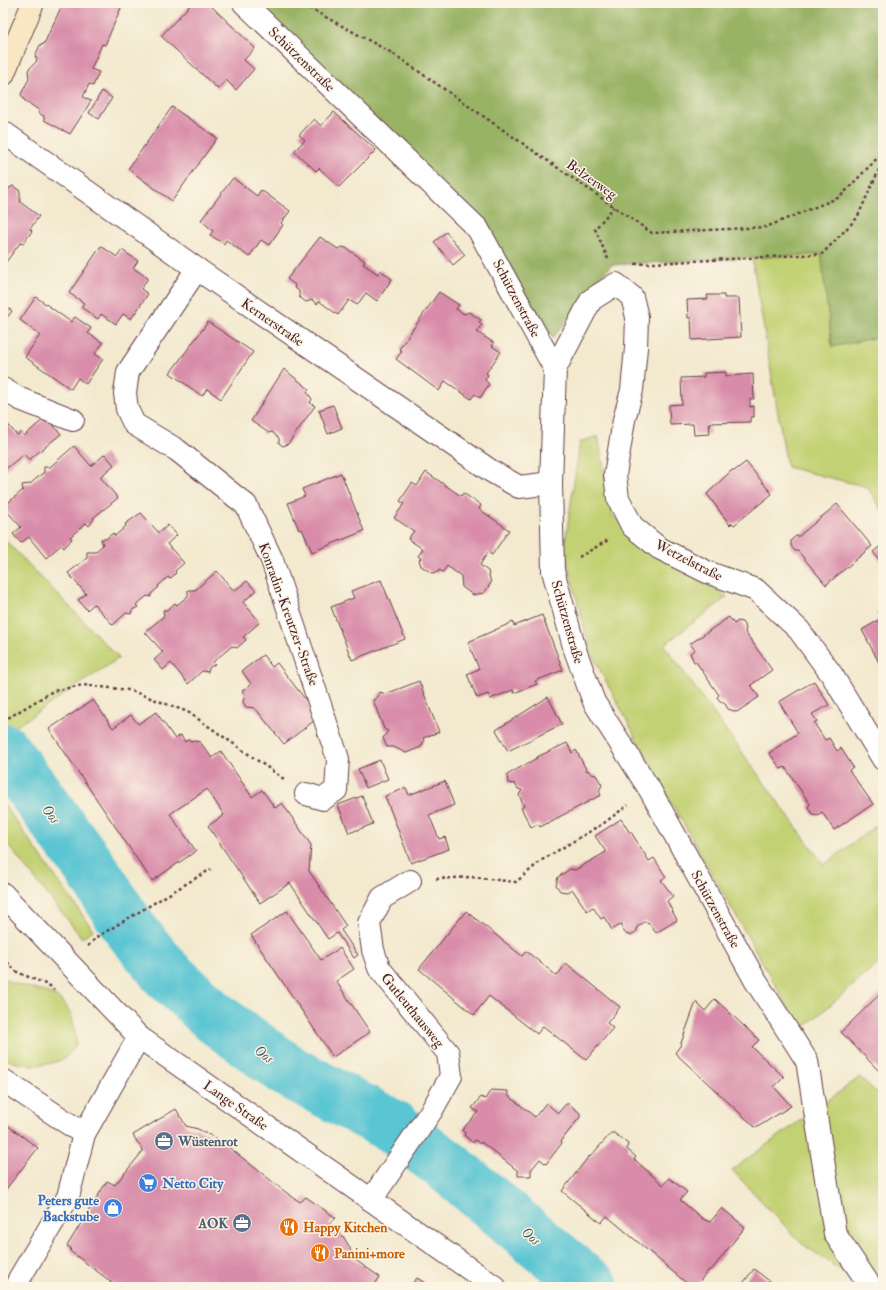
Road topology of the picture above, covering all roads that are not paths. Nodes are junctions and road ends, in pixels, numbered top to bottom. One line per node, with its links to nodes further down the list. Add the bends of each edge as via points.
1 (33, 3): 3 (main road)
2 (244, 3): 6 (street, Schützenstraße, via 478,229)
3 (3, 75)
4 (3, 132): 5 (street, Kernerstraße)
5 (197, 269): 9 (street, Kernerstraße, via 491,472 519,487); 11 (street, Konradin-Kreutzer-Straße, via 128,372 125,393 127,409 134,424 177,450 246,505 272,560 338,759 336,790 323,799)
6 (555, 369): 9 (street, Schützenstraße); 10 (street, Wetzelstraße, via 591,300 616,284 632,297 637,317 636,348 632,390 624,420 615,476 618,498 632,526 659,548 707,572 756,590 799,630 832,676)
7 (3, 389): 8 (street, via 20,399)
8 (73, 420)
9 (552, 483): 20 (street, Schützenstraße, via 554,572 575,650 594,702 650,790 755,980 807,1061 836,1234)
10 (883, 759)
11 (306, 794)
12 (410, 881): 17 (street, Gutleuthausweg, via 382,898 369,923 373,950 379,968 448,1053 451,1076 432,1110)
13 (3, 894): 14 (street, Lange Straße)
14 (139, 1037): 16 (street); 17 (street, Lange Straße)
15 (3, 1080): 16 (street)
16 (84, 1134): 18 (street, via 68,1197)
17 (371, 1200): 19 (street, Lange Straße)
18 (16, 1287)
19 (495, 1287)
20 (872, 1287)

